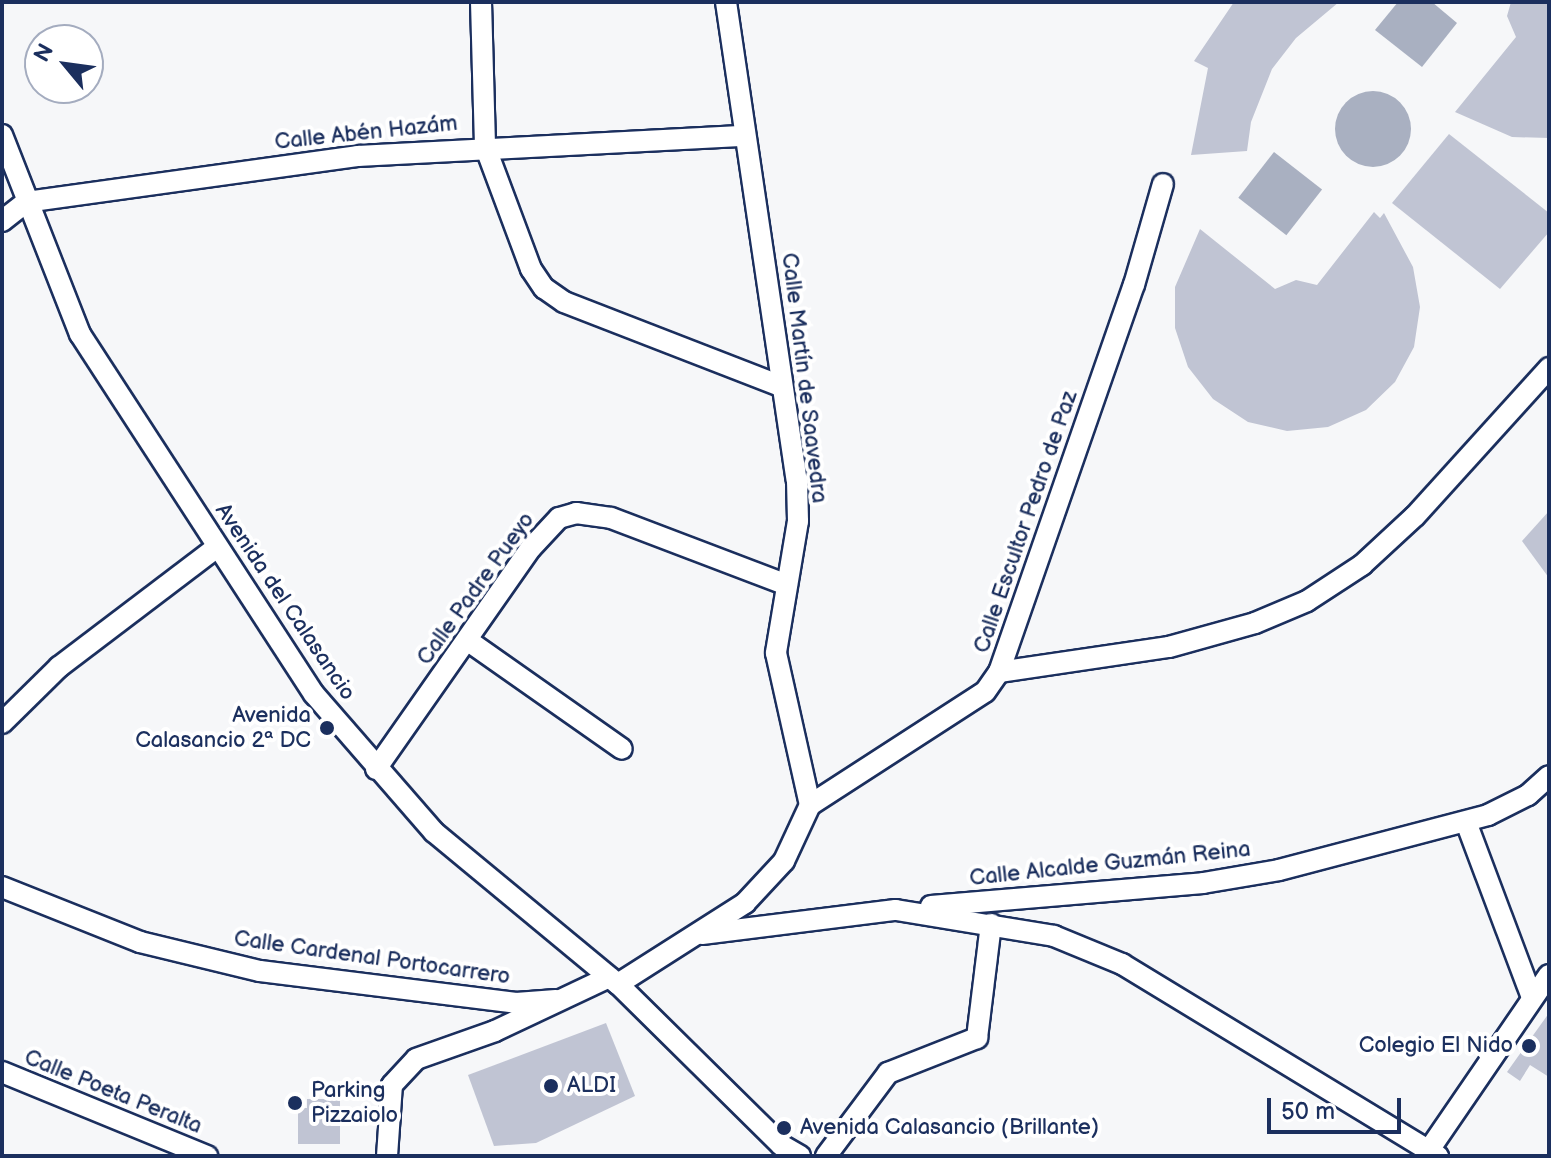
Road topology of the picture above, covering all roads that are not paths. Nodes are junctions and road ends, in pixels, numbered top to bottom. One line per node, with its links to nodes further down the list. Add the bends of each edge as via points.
1 (481, 2): 5 (street)
2 (726, 2): 4 (street, Calle Martín de Saavedra)
3 (2, 135): 7 (street, Avenida del Calasancio)
4 (744, 136): 5 (street, Calle Abén Hazám); 10 (street, Calle Martín de Saavedra)
5 (485, 146): 7 (street, Calle Abén Hazám, via 232,171); 10 (street, via 531,269 544,288 564,302)
6 (1163, 184): 14 (street, Calle Escultor Pedro de Paz, via 1134,285)
7 (26, 202): 8 (street, Calle Abén Hazám); 11 (street, Avenida del Calasancio, via 80,334)
8 (2, 221)
9 (1549, 368): 14 (street, via 1415,516 1362,565 1307,601 1208,638)
10 (781, 386): 12 (street, Calle Martín de Saavedra, via 797,480 798,521)
11 (217, 547): 15 (street, via 59,667); 17 (street, Avenida del Calasancio, via 314,694)
12 (787, 585): 13 (street, Calle Padre Pueyo, via 611,518 576,513 548,527); 19 (street, Calle Martín de Saavedra, via 777,676)
13 (467, 640): 16 (street); 17 (street, Calle Padre Pueyo)
14 (999, 672): 19 (street, Calle Escultor Pedro de Paz, via 985,692)
15 (2, 723)
16 (622, 749)
17 (376, 769): 28 (street, Avenida del Calasancio, via 434,832)
18 (1549, 776): 20 (street, Calle Alcalde Guzmán Reina, via 1508,807)
19 (810, 805): 26 (street, via 784,861 766,883)
20 (1466, 822): 22 (street, Calle Alcalde Guzmán Reina, via 1243,877); 29 (street)
21 (2, 887): 30 (street, Calle Cardenal Portocarrero, via 140,942 260,971 516,1003)
22 (1030, 897): 23 (street, Calle Alcalde Guzmán Reina); 25 (street)
23 (896, 910): 24 (street); 26 (street)
24 (991, 924): 25 (street); 37 (street, via 977,1038 888,1073)
25 (1029, 930): 33 (street, via 1122,964)
26 (698, 934): 28 (street)
27 (1549, 975): 29 (street)
28 (614, 981): 30 (street, Calle Cardenal Portocarrero); 32 (street, Avenida del Calasancio)
29 (1531, 995): 33 (street)
30 (556, 1000): 35 (street, Calle Cardenal Portocarrero, via 495,1031 416,1059 392,1085)
31 (2, 1072): 34 (street, Calle Poeta Peralta)
32 (782, 1150): 36 (street, Avenida del Calasancio)
33 (1434, 1153)
34 (207, 1156)
35 (387, 1156)
36 (800, 1156)
37 (826, 1156)

